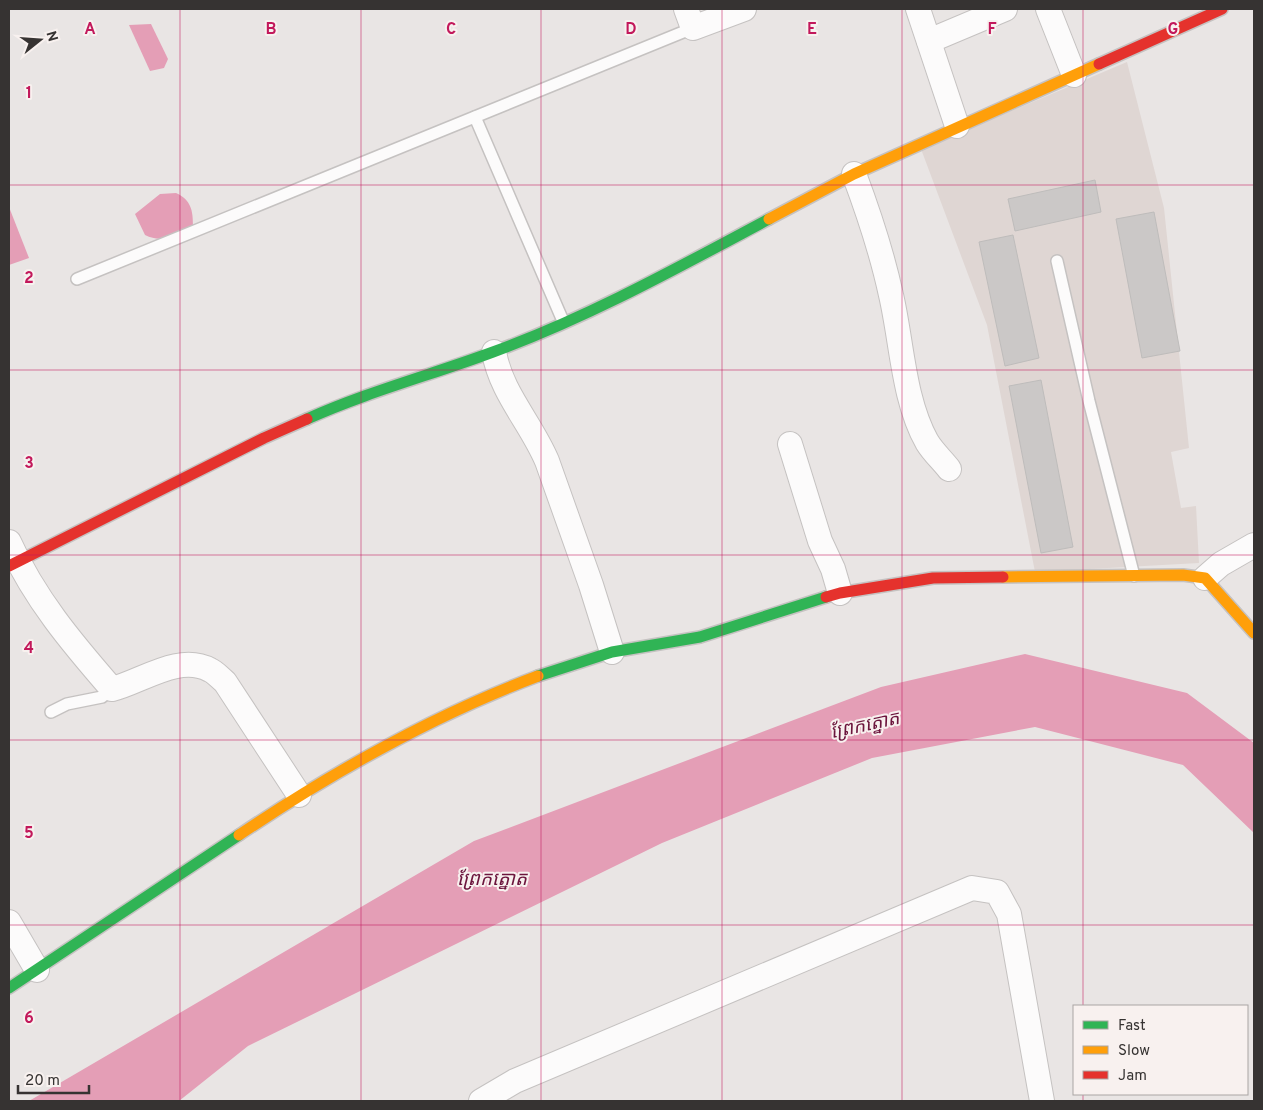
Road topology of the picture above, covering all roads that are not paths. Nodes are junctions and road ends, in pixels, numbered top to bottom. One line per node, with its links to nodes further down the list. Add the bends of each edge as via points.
1 (744, 9): 6 (street)
2 (918, 9): 7 (street)
3 (1005, 9): 7 (street)
4 (1048, 9): 8 (street)
5 (1222, 9): 8 (street)
6 (689, 18): 9 (lane)
7 (928, 41): 10 (street)
8 (1074, 74): 10 (street)
9 (475, 117): 13 (lane); 14 (lane)
10 (957, 126): 11 (street)
11 (854, 174): 14 (street, via 627,294); 17 (street, via 875,228 891,292 906,380 928,443)
12 (1057, 261): 20 (lane)
13 (77, 279)
14 (563, 321): 15 (street)
15 (494, 352): 19 (street, via 339,405); 24 (street, via 497,369 547,461)
16 (790, 444): 22 (street)
17 (950, 469)
18 (1254, 544): 21 (street)
19 (12, 556): 25 (street, via 58,626)
20 (1134, 576): 21 (street); 22 (street, via 933,578)
21 (1205, 578): 23 (street)
22 (840, 593): 24 (street, via 700,637)
23 (1254, 633)
24 (612, 652): 27 (street, via 484,696 419,727)
25 (112, 689): 26 (lane, via 102,697 67,704); 27 (street, via 164,669 190,665 209,669 225,682)
26 (51, 712)
27 (299, 795): 29 (street)
28 (9, 922): 29 (street)
29 (37, 970): 30 (street)
30 (9, 988)
31 (519, 1091): 32 (street); 33 (street, via 972,888 997,892 1009,914)
32 (481, 1101)
33 (1042, 1101)

